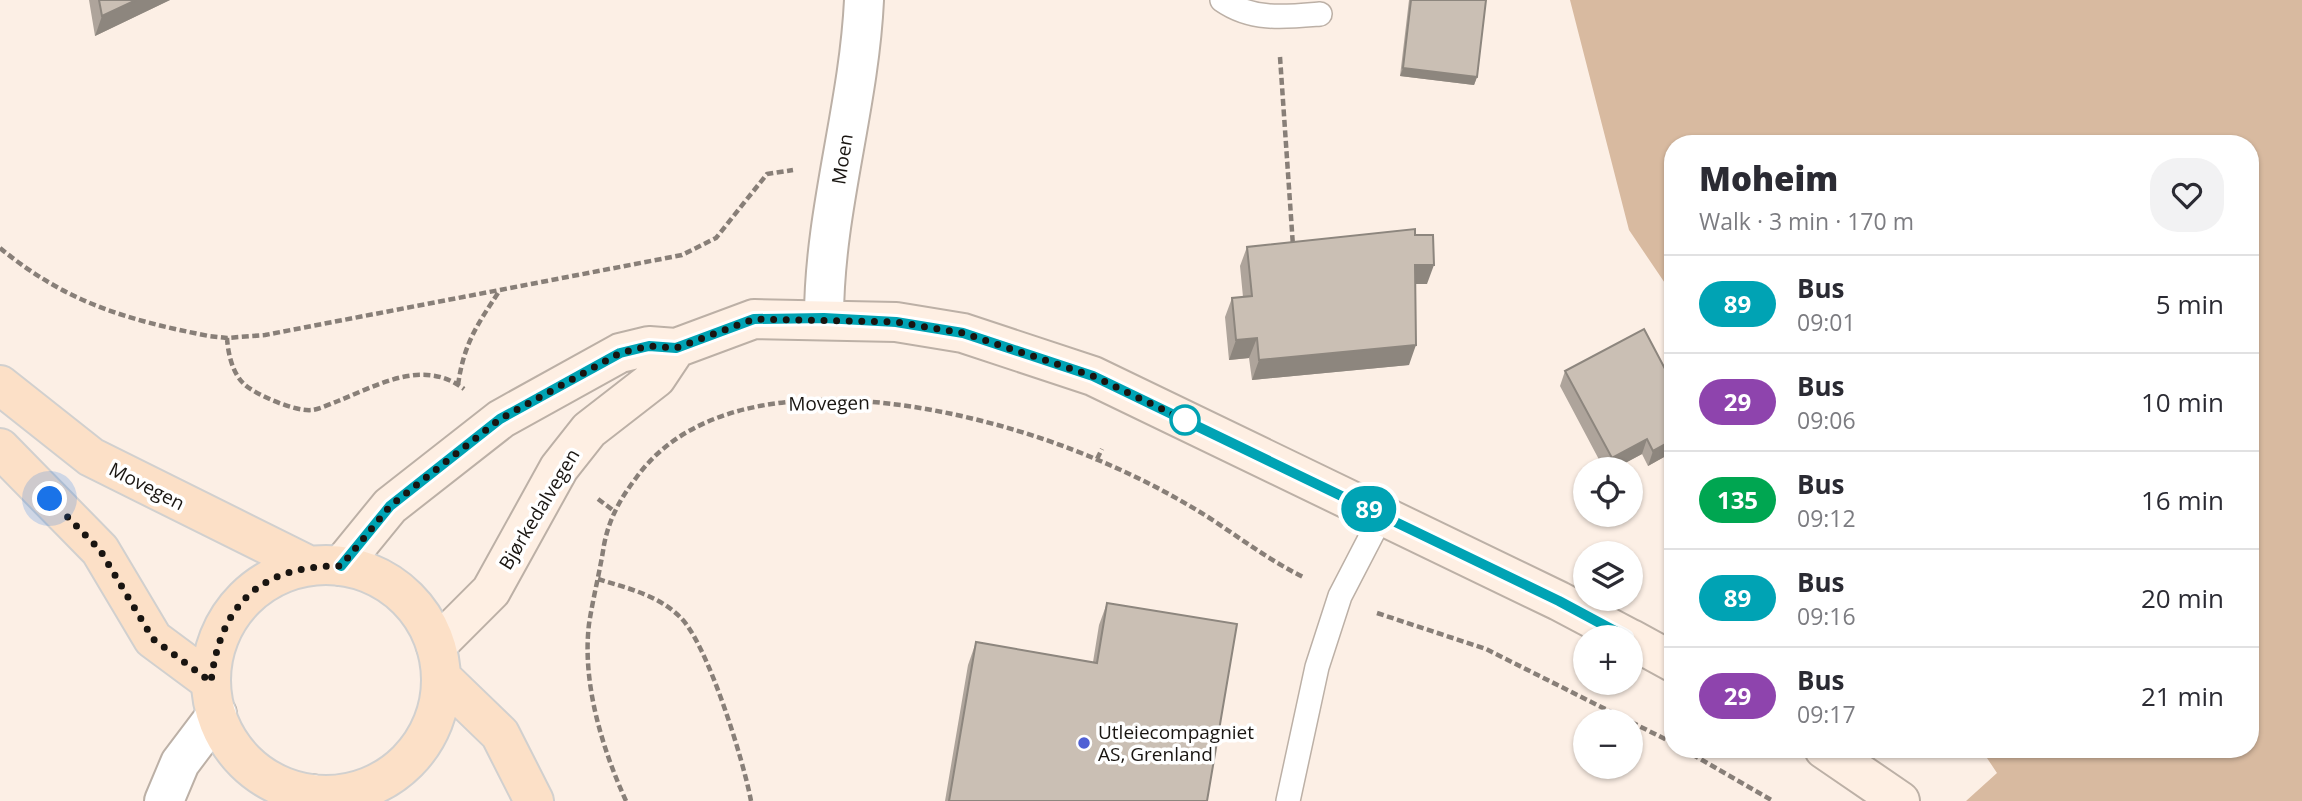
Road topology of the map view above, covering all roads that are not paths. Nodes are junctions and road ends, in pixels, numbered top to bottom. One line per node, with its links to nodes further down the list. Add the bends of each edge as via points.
1 (864, 0): 4 (street, Moen, via 829,228)
2 (1222, 0): 3 (lane, via 1238,12 1277,18)
3 (1320, 14)
4 (824, 318): 5 (main road, via 754,319); 8 (main road, via 896,322 963,333 1093,376)
5 (676, 348): 9 (main road, via 649,346 620,353 500,419 390,506); 13 (main road, Bjørkedalvegen, via 656,378 589,430 559,468 491,591)
6 (0, 385): 9 (main road, Movegen, via 91,457 224,526)
7 (0, 448): 14 (main road, via 100,550 153,639)
8 (1382, 515): 10 (main road); 19 (lane, via 1340,596 1317,667)
9 (324, 566): 13 (main road, via 372,574 401,591 422,616); 14 (main road, via 277,575 249,594 228,618 215,649)
10 (1603, 625)
11 (1643, 646): 12 (main road)
12 (1664, 657)
13 (439, 662): 16 (main road, via 438,710 424,741 404,765 376,784); 18 (main road, via 500,734)
14 (214, 698): 16 (main road, via 230,744 252,768 281,785); 17 (street)
15 (1837, 758): 20 (main road)
16 (329, 797)
17 (164, 801)
18 (534, 801)
19 (1288, 801)
20 (1900, 801)

